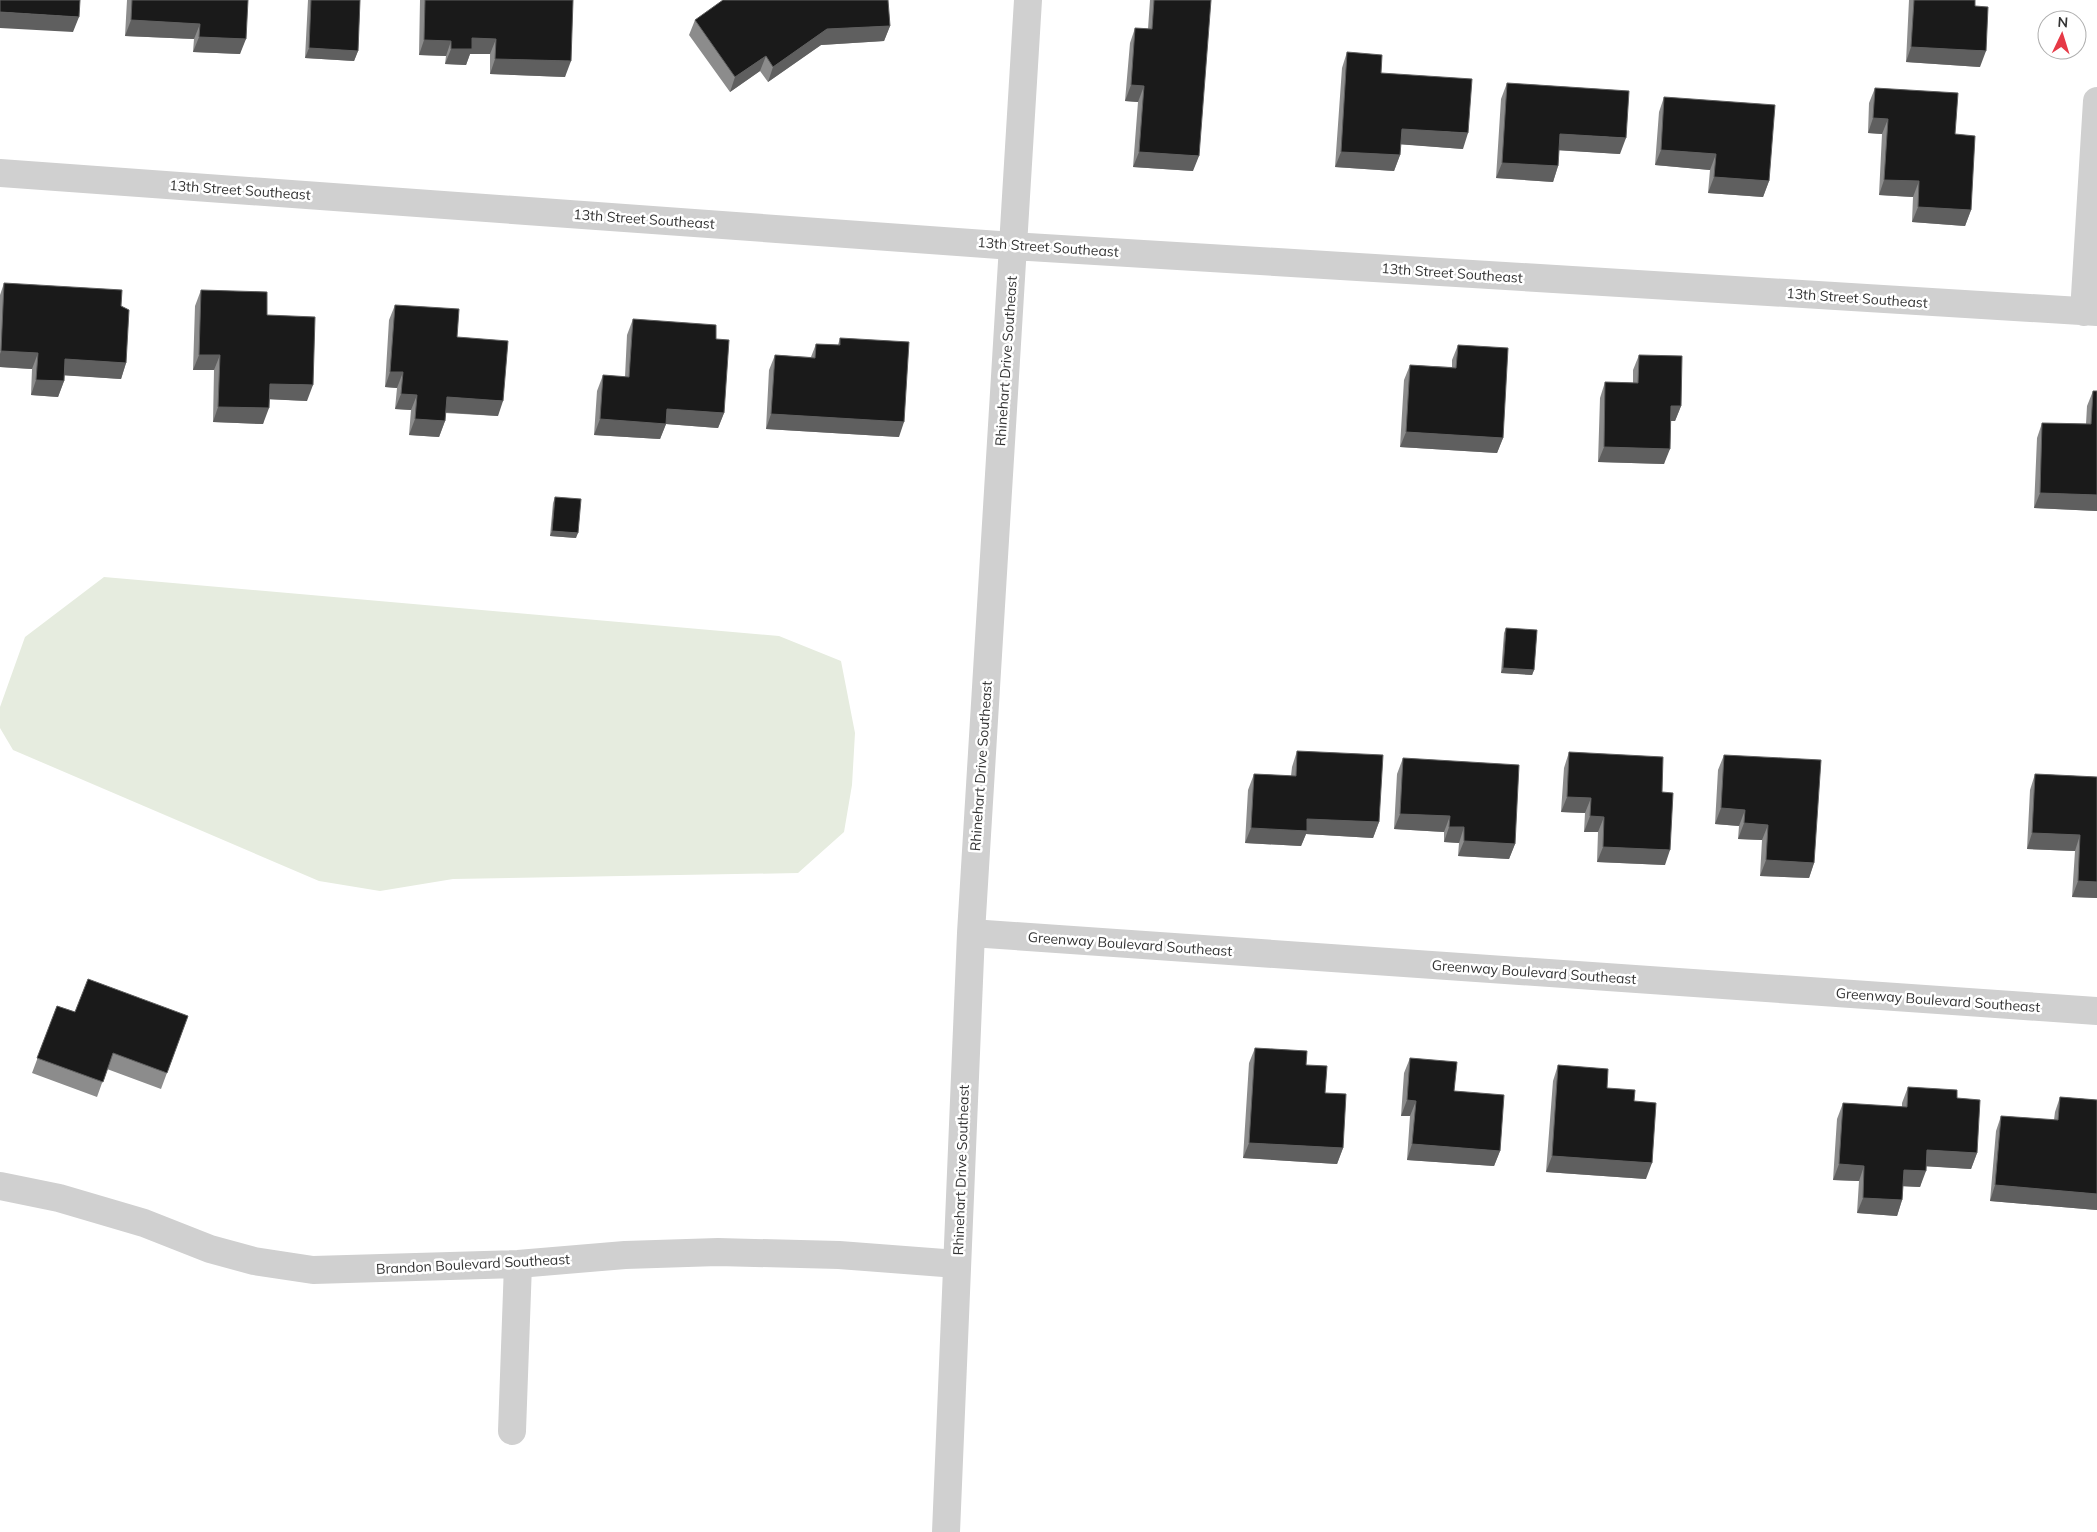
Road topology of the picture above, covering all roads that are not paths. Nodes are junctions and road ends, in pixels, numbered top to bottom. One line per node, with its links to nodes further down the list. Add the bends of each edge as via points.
1 (1028, 0): 4 (street, Rhinehart Drive Southeast)
2 (2097, 101): 5 (street)
3 (0, 173): 4 (street, 13th Street Southeast)
4 (1014, 246): 5 (street, 13th Street Southeast); 6 (street, Rhinehart Drive Southeast)
5 (2091, 312)
6 (971, 933): 7 (street, Greenway Boulevard Southeast); 10 (street, Rhinehart Drive Southeast)
7 (2097, 1011)
8 (0, 1186): 9 (street, Brandon Boulevard Southeast, via 60,1198 134,1220 245,1259 313,1270)
9 (518, 1264): 10 (street, Brandon Boulevard Southeast, via 625,1255 718,1252 820,1254); 11 (street)
10 (957, 1264): 12 (street, Rhinehart Drive Southeast)
11 (512, 1431)
12 (946, 1532)

